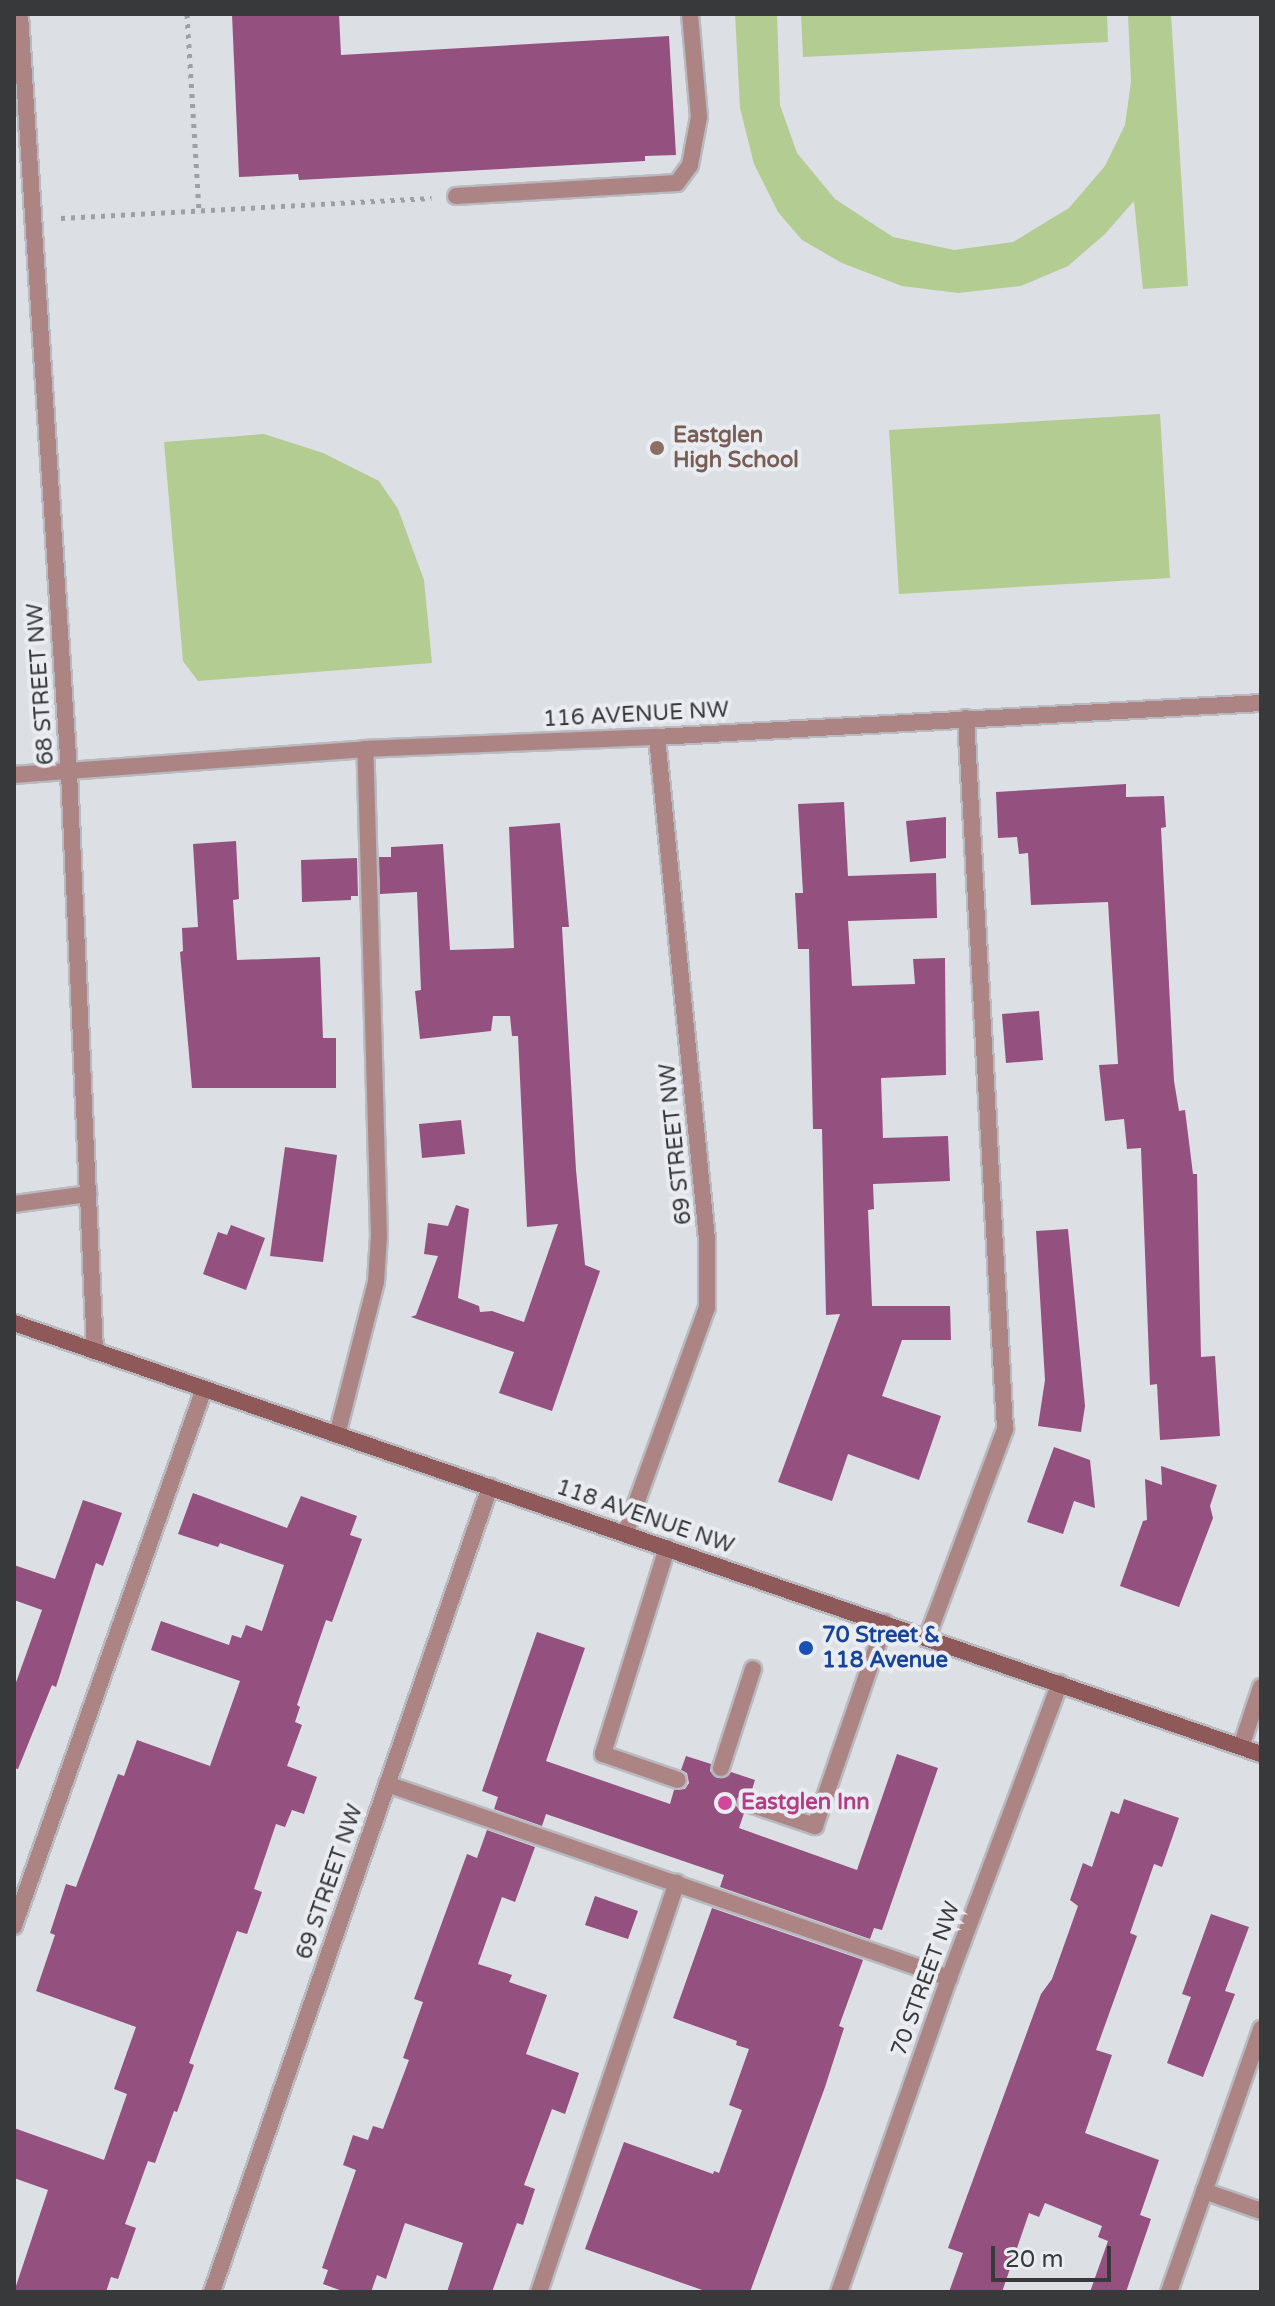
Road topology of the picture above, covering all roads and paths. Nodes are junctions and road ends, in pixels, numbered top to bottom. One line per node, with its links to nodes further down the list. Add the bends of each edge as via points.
1 (20, 14): 11 (street, 68 STREET NW)
2 (187, 14): 5 (path)
3 (690, 14): 4 (street, via 699,117 690,165 677,183)
4 (456, 196): 5 (path)
5 (199, 210): 6 (path)
6 (59, 218)
7 (1261, 703): 8 (street, 116 AVENUE NW)
8 (966, 718): 9 (street, 116 AVENUE NW); 23 (street, via 1005,1429)
9 (657, 737): 10 (street, 116 AVENUE NW); 20 (street, 69 STREET NW, via 707,1239 707,1308)
10 (365, 749): 11 (street, 116 AVENUE NW); 18 (street, via 379,1236 376,1282)
11 (69, 772): 12 (street, 116 AVENUE NW); 13 (street, 68 STREET NW)
12 (14, 775)
13 (88, 1194): 14 (street); 16 (street, 68 STREET NW)
14 (14, 1204)
15 (14, 1323): 16 (main road, 118 AVENUE NW)
16 (95, 1351): 17 (main road, 118 AVENUE NW)
17 (204, 1389): 18 (main road, 118 AVENUE NW); 34 (street)
18 (337, 1435): 19 (main road, 118 AVENUE NW)
19 (490, 1487): 20 (main road, 118 AVENUE NW); 31 (street, 69 STREET NW)
20 (625, 1534): 21 (main road, 118 AVENUE NW)
21 (667, 1548): 22 (main road, 118 AVENUE NW); 30 (street, via 603,1754)
22 (885, 1623): 23 (main road, 118 AVENUE NW); 32 (street, via 815,1826)
23 (927, 1638): 25 (main road, 118 AVENUE NW)
24 (753, 1669): 29 (street)
25 (1060, 1683): 27 (main road, 118 AVENUE NW); 35 (street, 70 STREET NW)
26 (1261, 1687): 27 (street)
27 (1241, 1747): 28 (main road, 118 AVENUE NW)
28 (1261, 1754)
29 (721, 1768)
30 (678, 1780)
31 (387, 1784): 33 (street); 39 (street, 69 STREET NW)
32 (747, 1803)
33 (677, 1883): 35 (street); 40 (street)
34 (14, 1926)
35 (949, 1978): 41 (street, 70 STREET NW)
36 (1261, 2029): 37 (street)
37 (1204, 2191): 38 (street); 42 (street)
38 (1261, 2211)
39 (212, 2292)
40 (539, 2292)
41 (839, 2292)
42 (1169, 2292)

